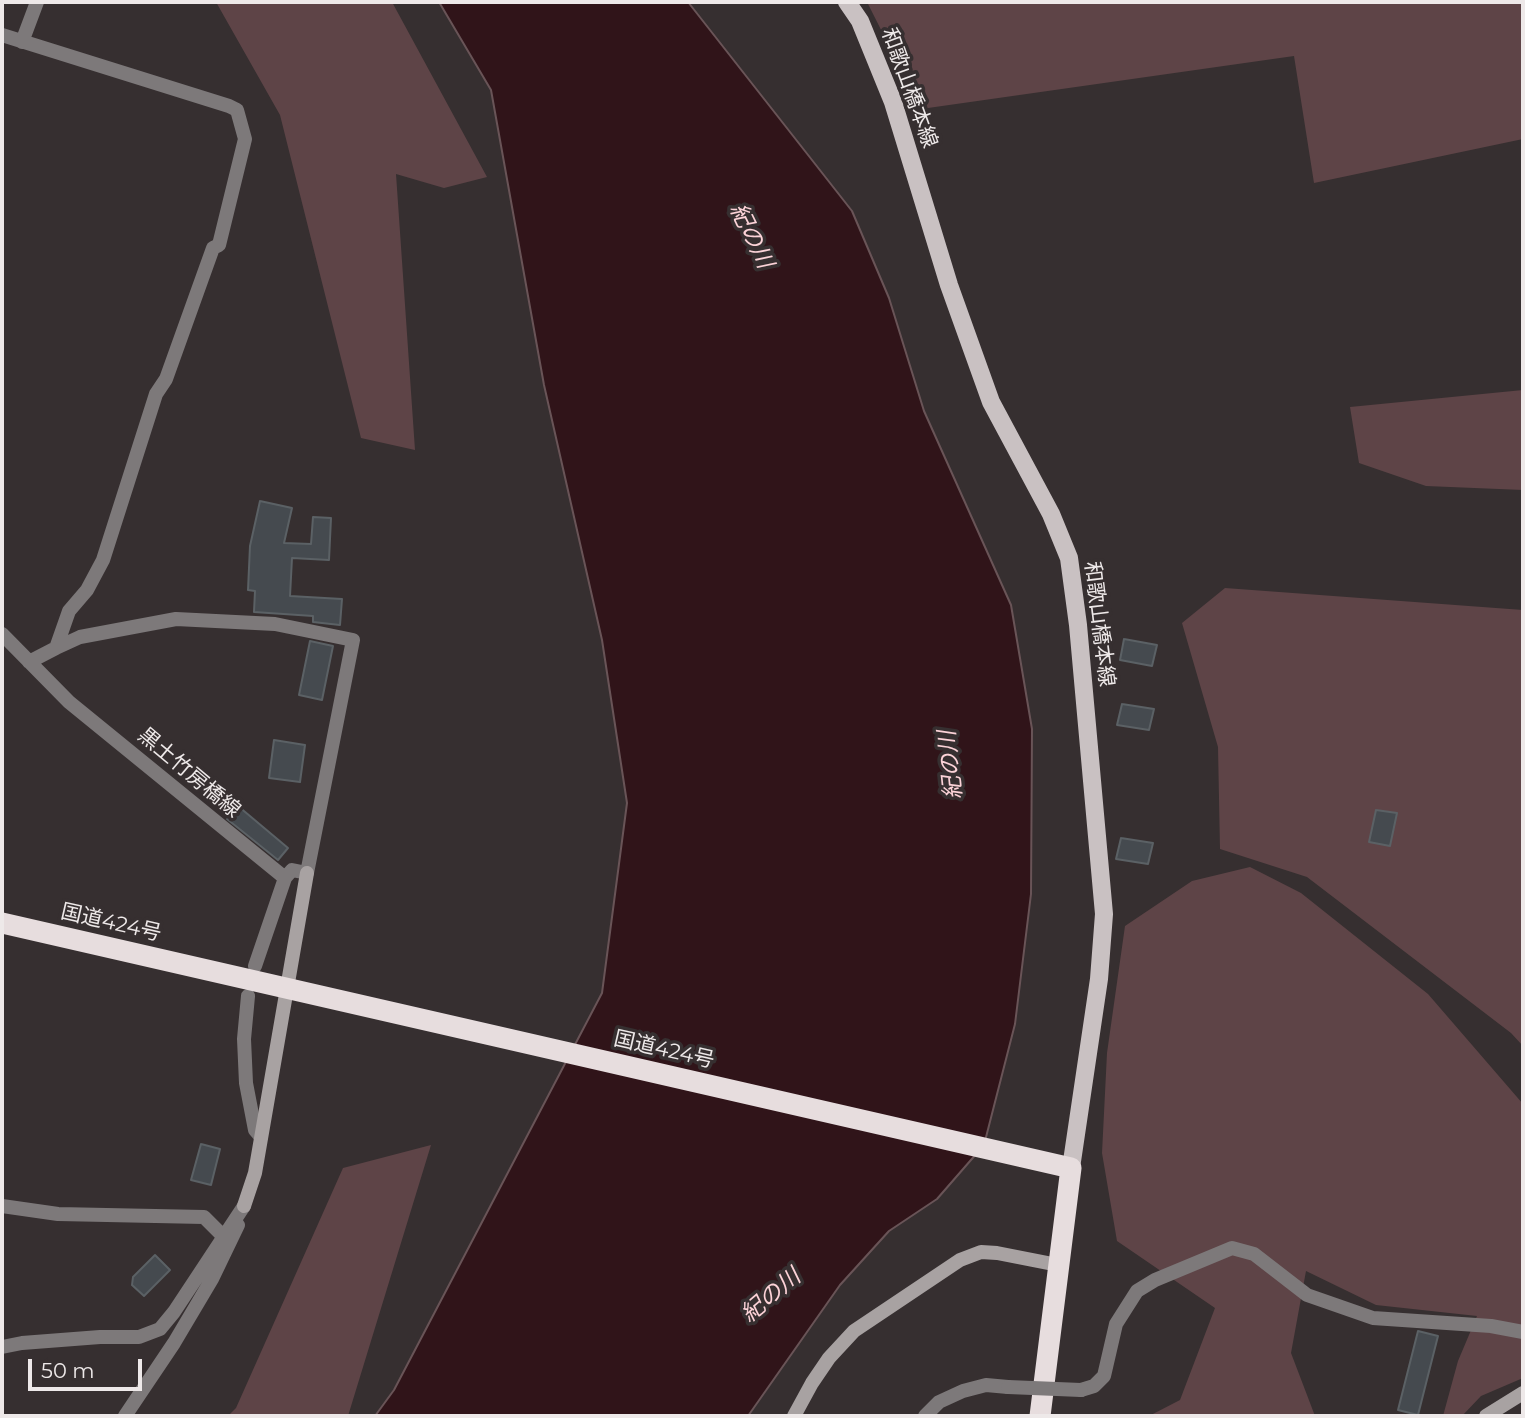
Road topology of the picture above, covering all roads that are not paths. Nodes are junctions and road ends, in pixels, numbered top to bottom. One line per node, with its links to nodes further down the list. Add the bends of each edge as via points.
1 (37, 2): 4 (street)
2 (847, 2): 15 (main road, 和歌山橋本線, via 860,21 894,102 949,285 991,402 1051,514 1069,558 1104,914)
3 (2, 35): 4 (street)
4 (22, 42): 6 (street, via 229,106 237,110 245,139 219,245 213,248 166,379 156,394 103,560 69,611)
5 (2, 634): 7 (street, 黒土竹房橋線)
6 (56, 648): 7 (street); 8 (street, via 80,636 176,619 275,624 353,640)
7 (29, 662): 9 (street, 黒土竹房橋線, via 69,702)
8 (307, 873): 9 (street, via 292,870); 12 (street)
9 (285, 878): 11 (street)
10 (2, 923): 12 (highway, 国道424号)
11 (255, 966)
12 (288, 989): 14 (street); 15 (highway, 国道424号)
13 (248, 996): 14 (street, via 246,1083 255,1130)
14 (261, 1138): 17 (street)
15 (1071, 1168): 19 (highway)
16 (2, 1206): 18 (street, via 58,1214 204,1217)
17 (244, 1206): 18 (street); 23 (street, via 236,1233 212,1279)
18 (223, 1236): 21 (street, via 160,1329 139,1337)
19 (1058, 1265): 24 (street, via 989,1252 960,1260 854,1331 812,1383); 26 (highway)
20 (1523, 1332): 25 (street, bridge, via 1374,1318 1307,1295 1254,1254 1232,1248 1137,1291 1116,1324 1104,1376 1094,1386 1081,1391 986,1385 939,1402)
21 (2, 1347)
22 (1523, 1393): 27 (street)
23 (125, 1416)
24 (794, 1416)
25 (925, 1416)
26 (1040, 1416)
27 (1486, 1416)

